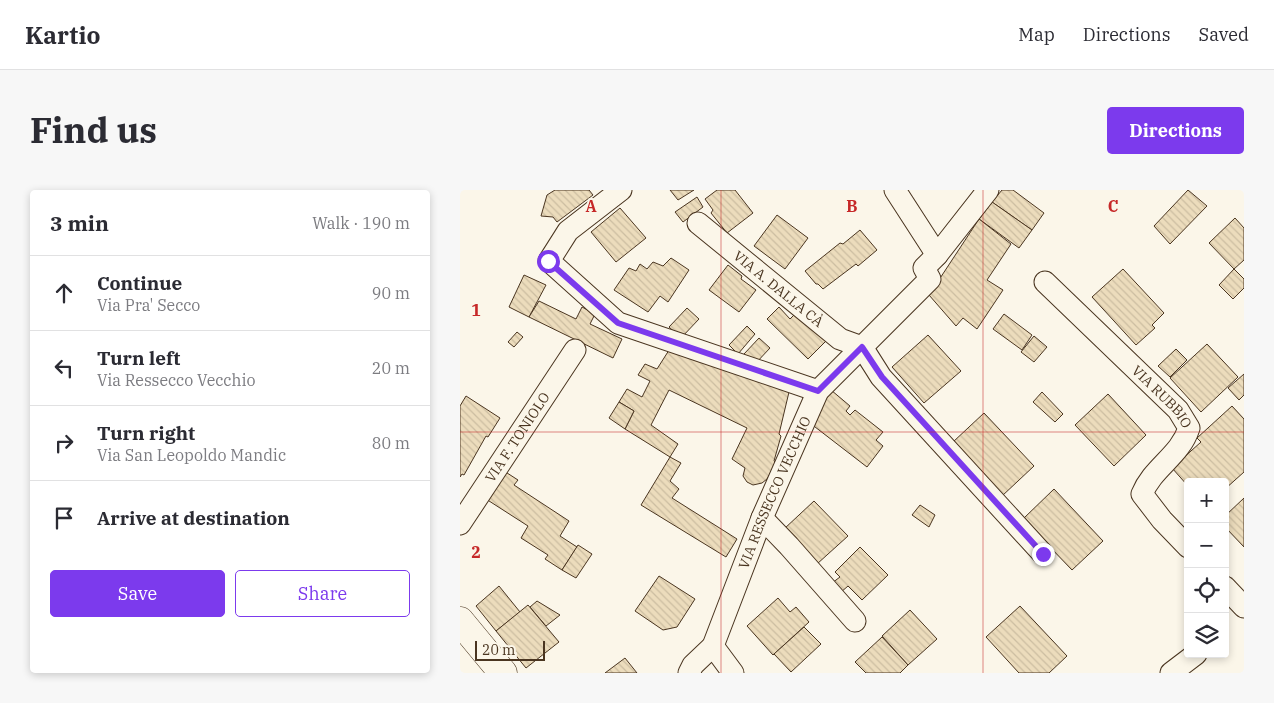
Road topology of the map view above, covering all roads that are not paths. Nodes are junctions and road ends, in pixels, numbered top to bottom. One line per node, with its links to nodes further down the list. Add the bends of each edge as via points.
1 (621, 190): 9 (street, via 568,231 548,261 618,323)
2 (895, 190): 5 (street)
3 (988, 190): 5 (street, VIA RESSECCO VECCHIO)
4 (698, 223): 7 (street, VIA A. DALLA CÀ, via 840,339)
5 (937, 255): 7 (street, VIA RESSECCO VECCHIO, via 924,268 930,279)
6 (1045, 282): 12 (street, VIA RUBBIO, via 1178,410 1189,428 1185,441 1146,483 1142,494)
7 (862, 347): 9 (street, VIA RESSECCO VECCHIO); 13 (street, via 882,377)
8 (575, 350): 11 (street, VIA F. TONIOLO)
9 (818, 391): 10 (street, VIA RESSECCO VECCHIO)
10 (762, 518): 17 (street); 18 (street, VIA RESSECCO VECCHIO)
11 (460, 524)
12 (1184, 543)
13 (1043, 554)
14 (1229, 591): 15 (street)
15 (1244, 607)
16 (460, 621): 20 (street)
17 (855, 621)
18 (713, 646): 21 (street, VIA RESSECCO VECCHIO); 22 (street)
19 (1191, 658): 23 (street)
20 (504, 673)
21 (689, 673)
22 (733, 673)
23 (1171, 673)

